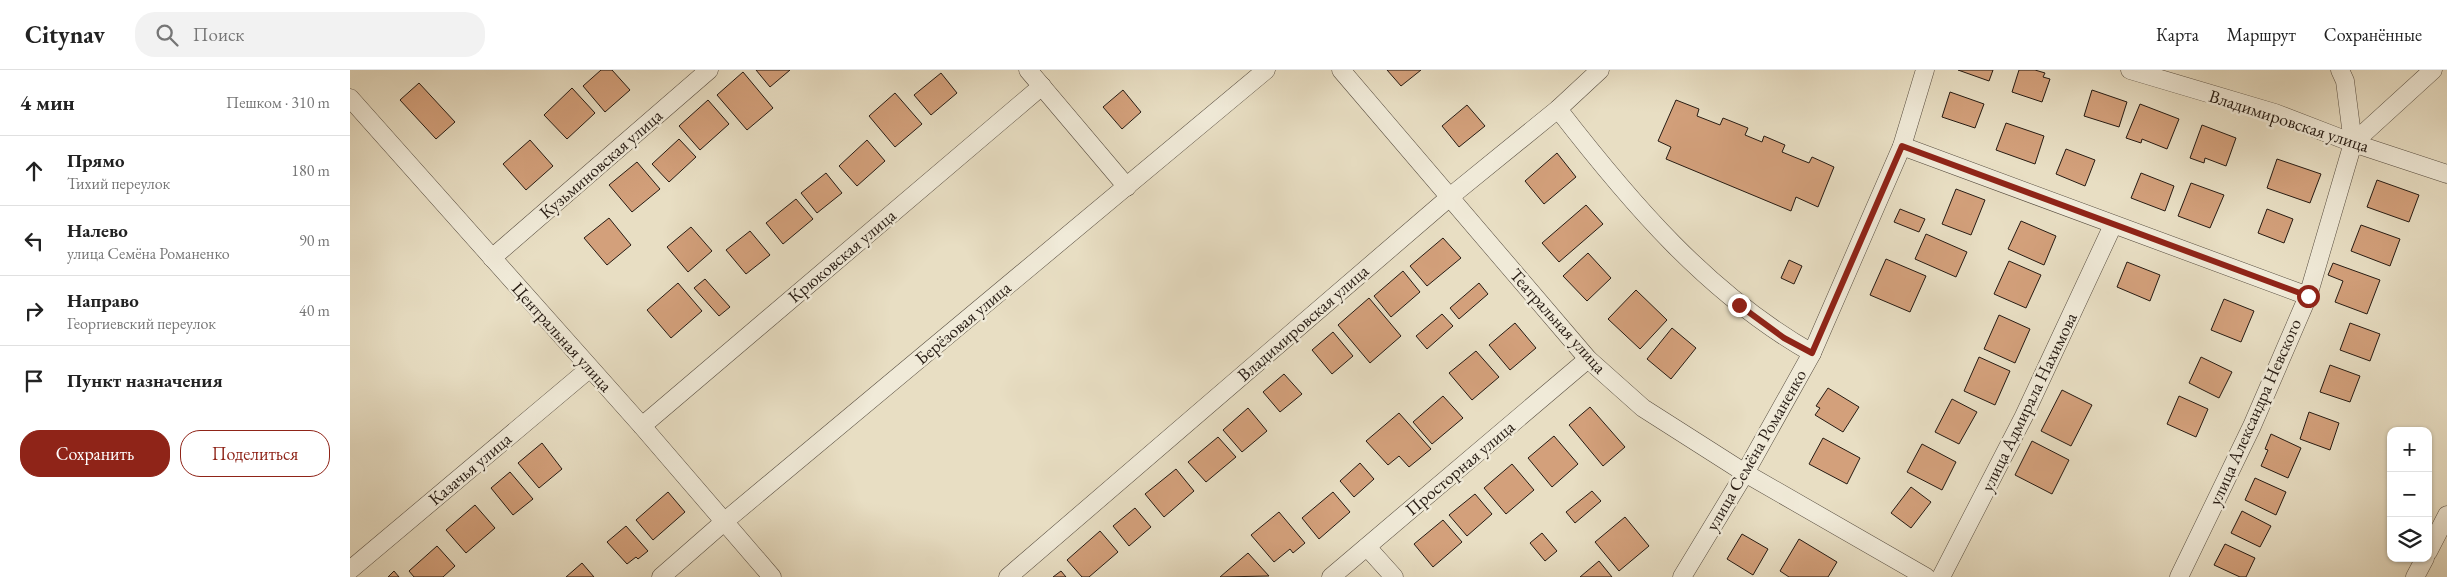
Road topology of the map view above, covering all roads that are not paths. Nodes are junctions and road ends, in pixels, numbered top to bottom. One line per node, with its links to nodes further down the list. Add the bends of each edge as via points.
1 (709, 70): 19 (street, Кузьминовская улица)
2 (1028, 70): 10 (street)
3 (1266, 70): 16 (street, Берёзовая улица)
4 (1341, 70): 17 (street, Театральная улица)
5 (1600, 70): 12 (street, Владимировская улица)
6 (1925, 70): 14 (street, улица Семёна Романенко)
7 (2130, 70): 13 (street, Владимировская улица, via 2275,113)
8 (2340, 70): 13 (street, улица Александра Невского, via 2346,81)
9 (2433, 70): 13 (street)
10 (1042, 86): 16 (street); 24 (street, Крюковская улица)
11 (350, 98): 19 (street, Центральная улица)
12 (1558, 109): 17 (street, Владимировская улица); 21 (street, via 1611,178 1668,239 1739,305 1784,338)
13 (2353, 142): 15 (street, Владимировская улица); 20 (street, улица Александра Невского)
14 (1902, 146): 18 (street); 21 (street, улица Семёна Романенко)
15 (2447, 174)
16 (1127, 187): 27 (street, Берёзовая улица)
17 (1451, 196): 22 (street, Театральная улица); 34 (street, Владимировская улица)
18 (2113, 226): 20 (street); 39 (street, улица Адмирала Нахимова, via 2024,416)
19 (492, 258): 23 (street, Центральная улица)
20 (2308, 296): 40 (street, улица Александра Невского, via 2252,426)
21 (1812, 353): 25 (street, улица Семёна Романенко)
22 (1588, 359): 25 (street, Театральная улица, via 1643,408); 29 (street, Просторная улица)
23 (589, 369): 24 (street, Центральная улица); 31 (street, Казачья улица)
24 (642, 426): 27 (street, Центральная улица)
25 (1744, 473): 37 (street, улица Семёна Романенко); 38 (street, Театральная улица)
26 (2447, 515): 28 (street)
27 (725, 521): 32 (street, Берёзовая улица); 33 (street, Центральная улица)
28 (2432, 544)
29 (1367, 546): 35 (street, Просторная улица); 36 (street)
30 (2423, 562): 41 (street)
31 (350, 570)
32 (660, 577)
33 (772, 577)
34 (1008, 577)
35 (1331, 577)
36 (1394, 577)
37 (1682, 577)
38 (1926, 577)
39 (1941, 577)
40 (2179, 577)
41 (2415, 577)

